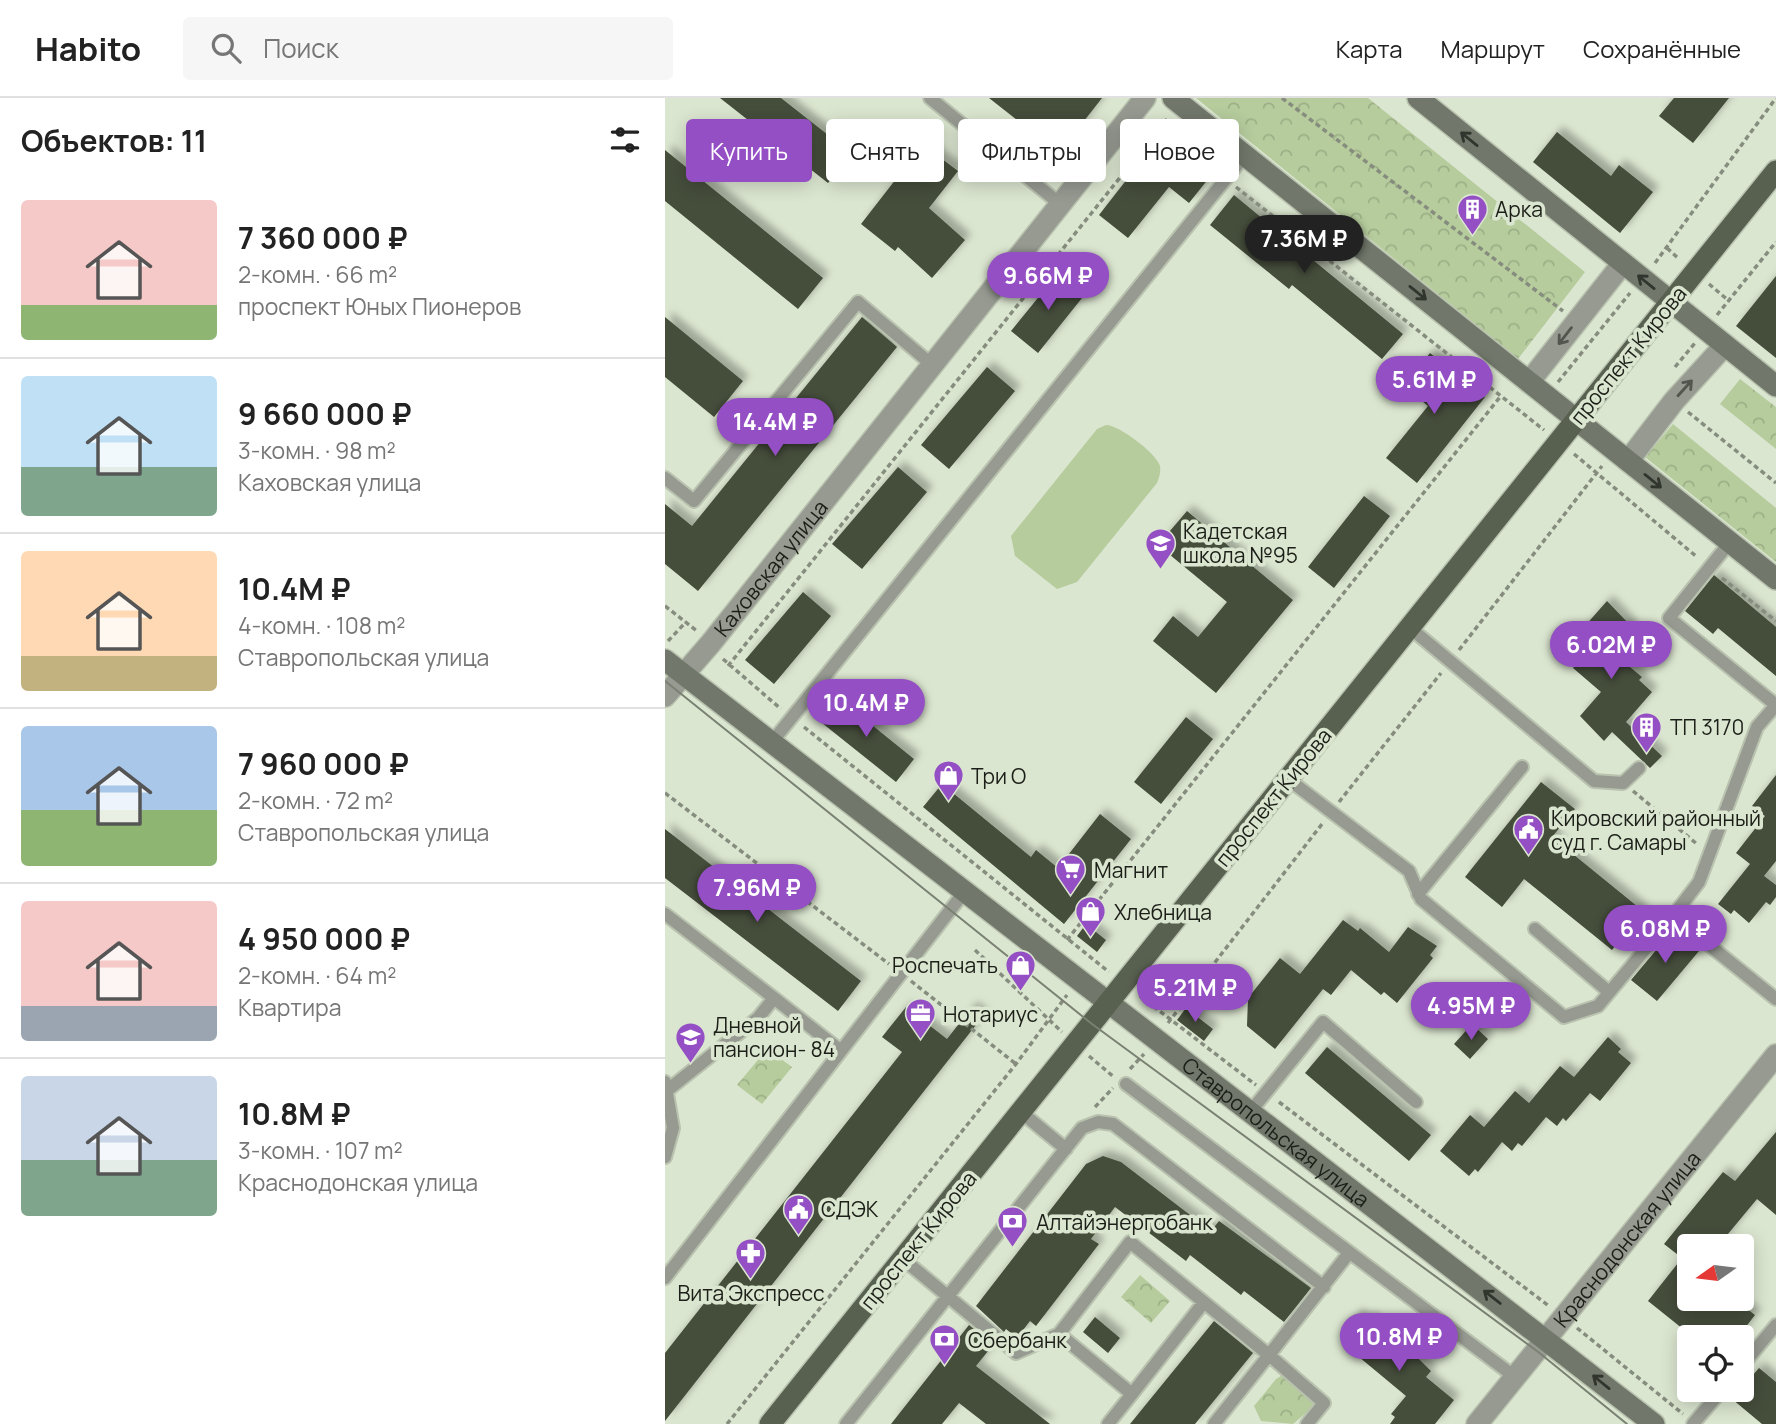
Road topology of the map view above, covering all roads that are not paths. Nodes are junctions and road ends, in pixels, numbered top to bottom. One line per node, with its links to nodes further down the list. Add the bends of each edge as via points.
1 (930, 98): 7 (lane)
2 (1417, 98): 8 (street, one-way to 2)
3 (1177, 101): 5 (street)
4 (1141, 104): 7 (street, Каховская улица)
5 (1245, 155): 12 (street, one-way to 12); 23 (lane)
6 (1776, 171): 9 (main road, проспект Кирова)
7 (1060, 204): 21 (street, Каховская улица)
8 (1623, 263): 9 (street, one-way to 8); 12 (street, one-way to 12)
9 (1671, 302): 10 (street); 14 (main road, проспект Кирова)
10 (1724, 345): 13 (street); 15 (street, one-way to 10)
11 (924, 358): 16 (lane, via 858,302 694,502)
12 (1529, 382): 14 (street)
13 (1776, 386)
14 (1576, 420): 15 (street); 19 (main road, проспект Кирова)
15 (1620, 455): 17 (street, one-way to 17)
16 (665, 478)
17 (1730, 542): 18 (street); 30 (lane, via 1669,618 1776,705 1757,727 1699,882)
18 (1776, 579)
19 (1409, 627): 25 (lane, via 1594,781 1623,783); 26 (main road, проспект Кирова)
20 (665, 660): 21 (street, Ставропольская улица)
21 (685, 676): 22 (street, Каховская улица); 23 (street, Ставропольская улица)
22 (665, 696)
23 (772, 742): 27 (street, Ставропольская улица)
24 (1523, 766): 28 (lane)
25 (1639, 768)
26 (1288, 779): 28 (lane, via 1409,871); 35 (main road, проспект Кирова)
27 (965, 891): 35 (street, Ставропольская улица); 36 (lane)
28 (1418, 894): 32 (lane, via 1564,1017 1598,1006)
29 (665, 914): 33 (lane)
30 (1673, 916): 32 (lane); 34 (lane)
31 (1535, 929): 32 (lane)
32 (1609, 992)
33 (774, 999): 36 (lane); 39 (lane, via 758,1018)
34 (1776, 999)
35 (1109, 1002): 41 (street, Ставропольская улица); 42 (main road, проспект Кирова)
36 (841, 1051): 47 (lane)
37 (1774, 1062): 53 (street, Краснодонская улица)
38 (1123, 1083): 45 (lane)
39 (667, 1085): 44 (lane, via 673,1128)
40 (1416, 1102): 41 (lane, via 1323,1022)
41 (1251, 1111): 53 (street, Ставропольская улица, one-way to 41)
42 (1021, 1112): 43 (lane); 46 (main road, проспект Кирова)
43 (1066, 1149): 48 (lane, via 1082,1128 1098,1122 1113,1124); 49 (lane)
44 (665, 1157)
45 (1349, 1253): 48 (lane); 56 (lane)
46 (903, 1259): 49 (lane); 60 (main road, проспект Кирова)
47 (665, 1278)
48 (1324, 1287): 55 (lane)
49 (948, 1296): 52 (lane, via 1016,1353); 61 (lane)
50 (1204, 1302): 52 (lane, via 1130,1242); 55 (lane); 57 (lane)
51 (1775, 1330): 54 (lane)
52 (1059, 1334): 57 (lane)
53 (1546, 1339): 56 (street, Краснодонская улица); 66 (street, Ставропольская улица, one-way to 53)
54 (1754, 1353)
55 (1269, 1356): 63 (lane); 64 (lane, via 1324,1404)
56 (1515, 1377): 65 (street, Краснодонская улица)
57 (1132, 1394): 62 (lane)
58 (1711, 1402): 59 (lane)
59 (1693, 1423)
60 (770, 1424)
61 (846, 1424)
62 (1108, 1424)
63 (1214, 1424)
64 (1307, 1424)
65 (1477, 1424)
66 (1654, 1424)

